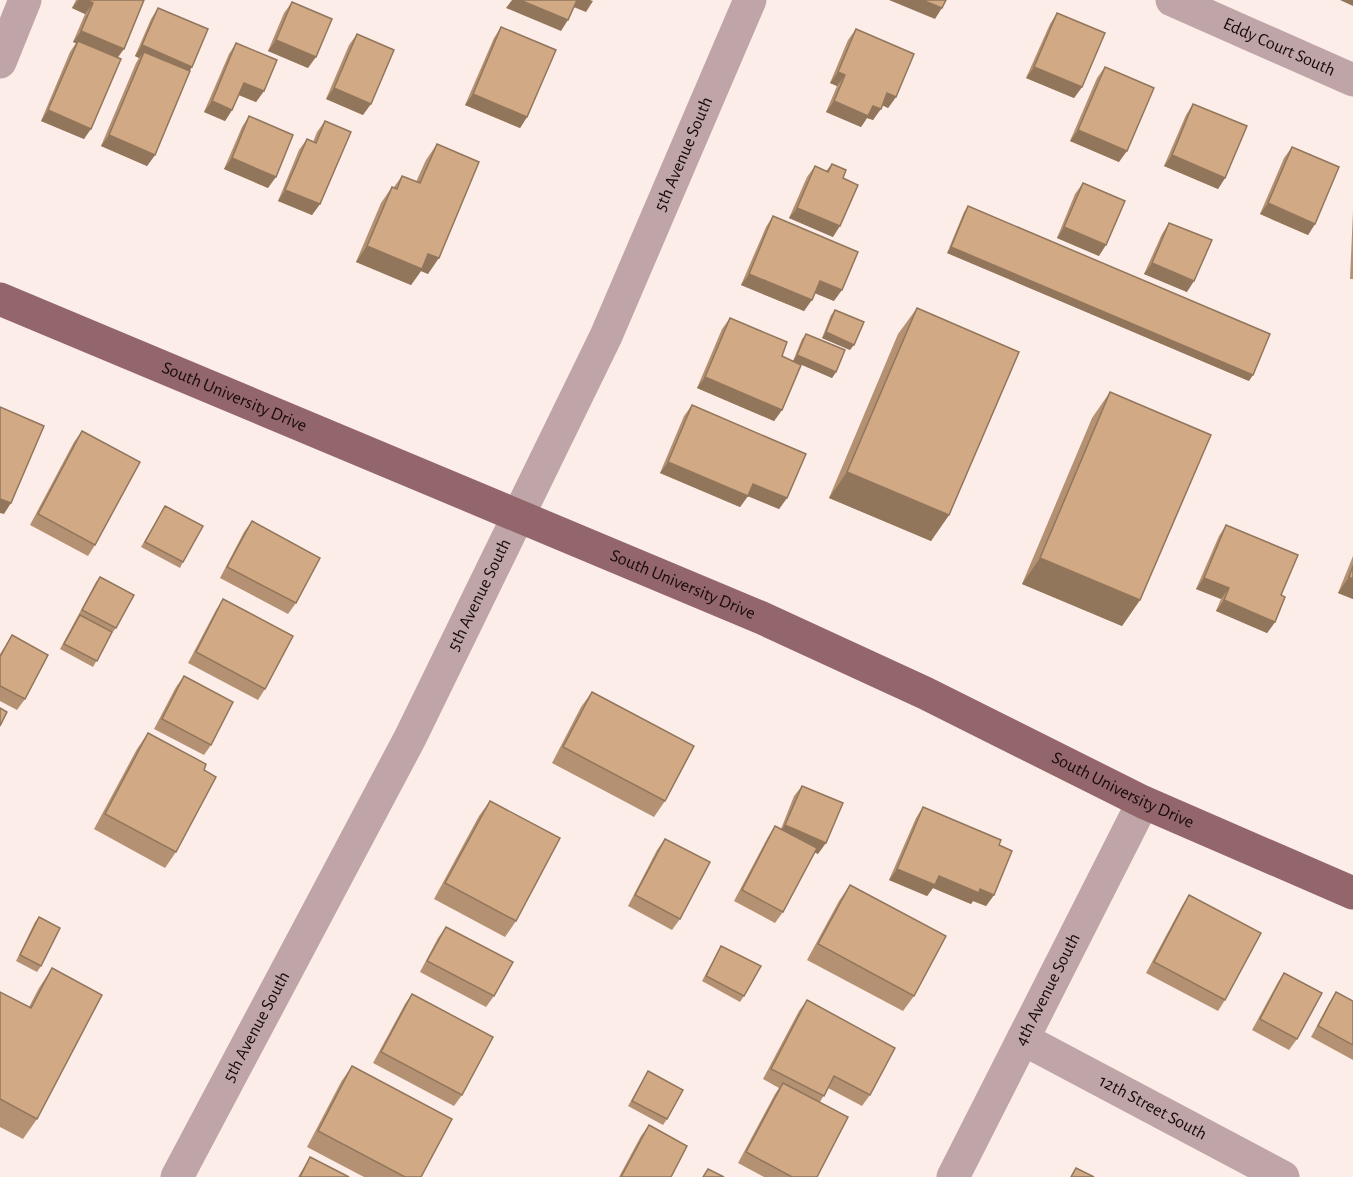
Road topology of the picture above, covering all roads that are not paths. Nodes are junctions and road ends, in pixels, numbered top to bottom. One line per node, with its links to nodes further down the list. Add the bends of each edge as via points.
1 (25, 0): 4 (street)
2 (750, 0): 7 (street, 5th Avenue South, via 606,336)
3 (1172, 0): 5 (street, Eddy Court South)
4 (0, 62)
5 (1353, 80)
6 (0, 298): 7 (main road, South University Drive)
7 (518, 516): 8 (main road, South University Drive, via 762,618); 11 (street, 5th Avenue South, via 410,738)
8 (1143, 802): 9 (main road, South University Drive); 10 (street, 4th Avenue South)
9 (1353, 893)
10 (1023, 1039): 12 (street, 4th Avenue South); 13 (street, 12th Street South)
11 (177, 1177)
12 (953, 1177)
13 (1283, 1177)

